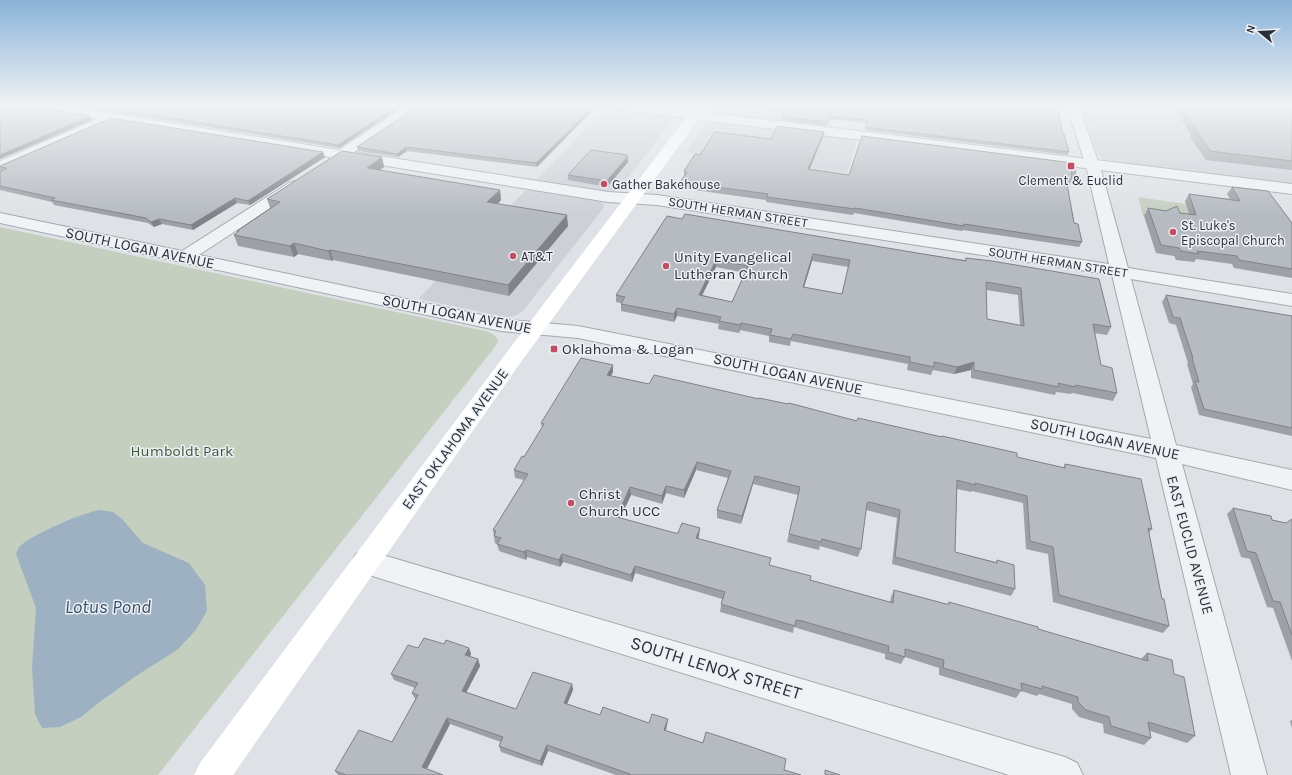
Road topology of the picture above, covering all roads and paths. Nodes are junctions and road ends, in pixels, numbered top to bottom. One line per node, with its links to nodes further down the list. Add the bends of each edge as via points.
1 (54, 142): 10 (street)
2 (267, 142): 7 (street, SOUTH HERMAN STREET)
3 (359, 142): 7 (street)
4 (676, 142): 13 (main road, EAST OKLAHOMA AVENUE)
5 (934, 142): 8 (street)
6 (1084, 142): 8 (street, EAST EUCLID AVENUE)
7 (341, 154): 9 (street); 13 (street, SOUTH HERMAN STREET)
8 (1091, 163): 12 (street); 16 (street, EAST EUCLID AVENUE)
9 (326, 165)
10 (0, 166)
11 (308, 177): 15 (street)
12 (1292, 189)
13 (633, 199): 16 (street, SOUTH HERMAN STREET, via 657,200); 18 (main road, EAST OKLAHOMA AVENUE)
14 (0, 218): 15 (street, SOUTH LOGAN AVENUE)
15 (185, 257): 18 (street, SOUTH LOGAN AVENUE, via 501,325)
16 (1120, 271): 17 (street, SOUTH HERMAN STREET); 19 (street, EAST EUCLID AVENUE)
17 (1292, 300)
18 (535, 329): 19 (street, SOUTH LOGAN AVENUE, via 578,332); 21 (main road, EAST OKLAHOMA AVENUE)
19 (1166, 451): 20 (street, SOUTH LOGAN AVENUE); 24 (street, EAST EUCLID AVENUE)
20 (1292, 480)
21 (366, 562): 22 (main road, EAST OKLAHOMA AVENUE); 23 (street, SOUTH LENOX STREET)
22 (212, 775)
23 (1065, 775)
24 (1248, 775)

